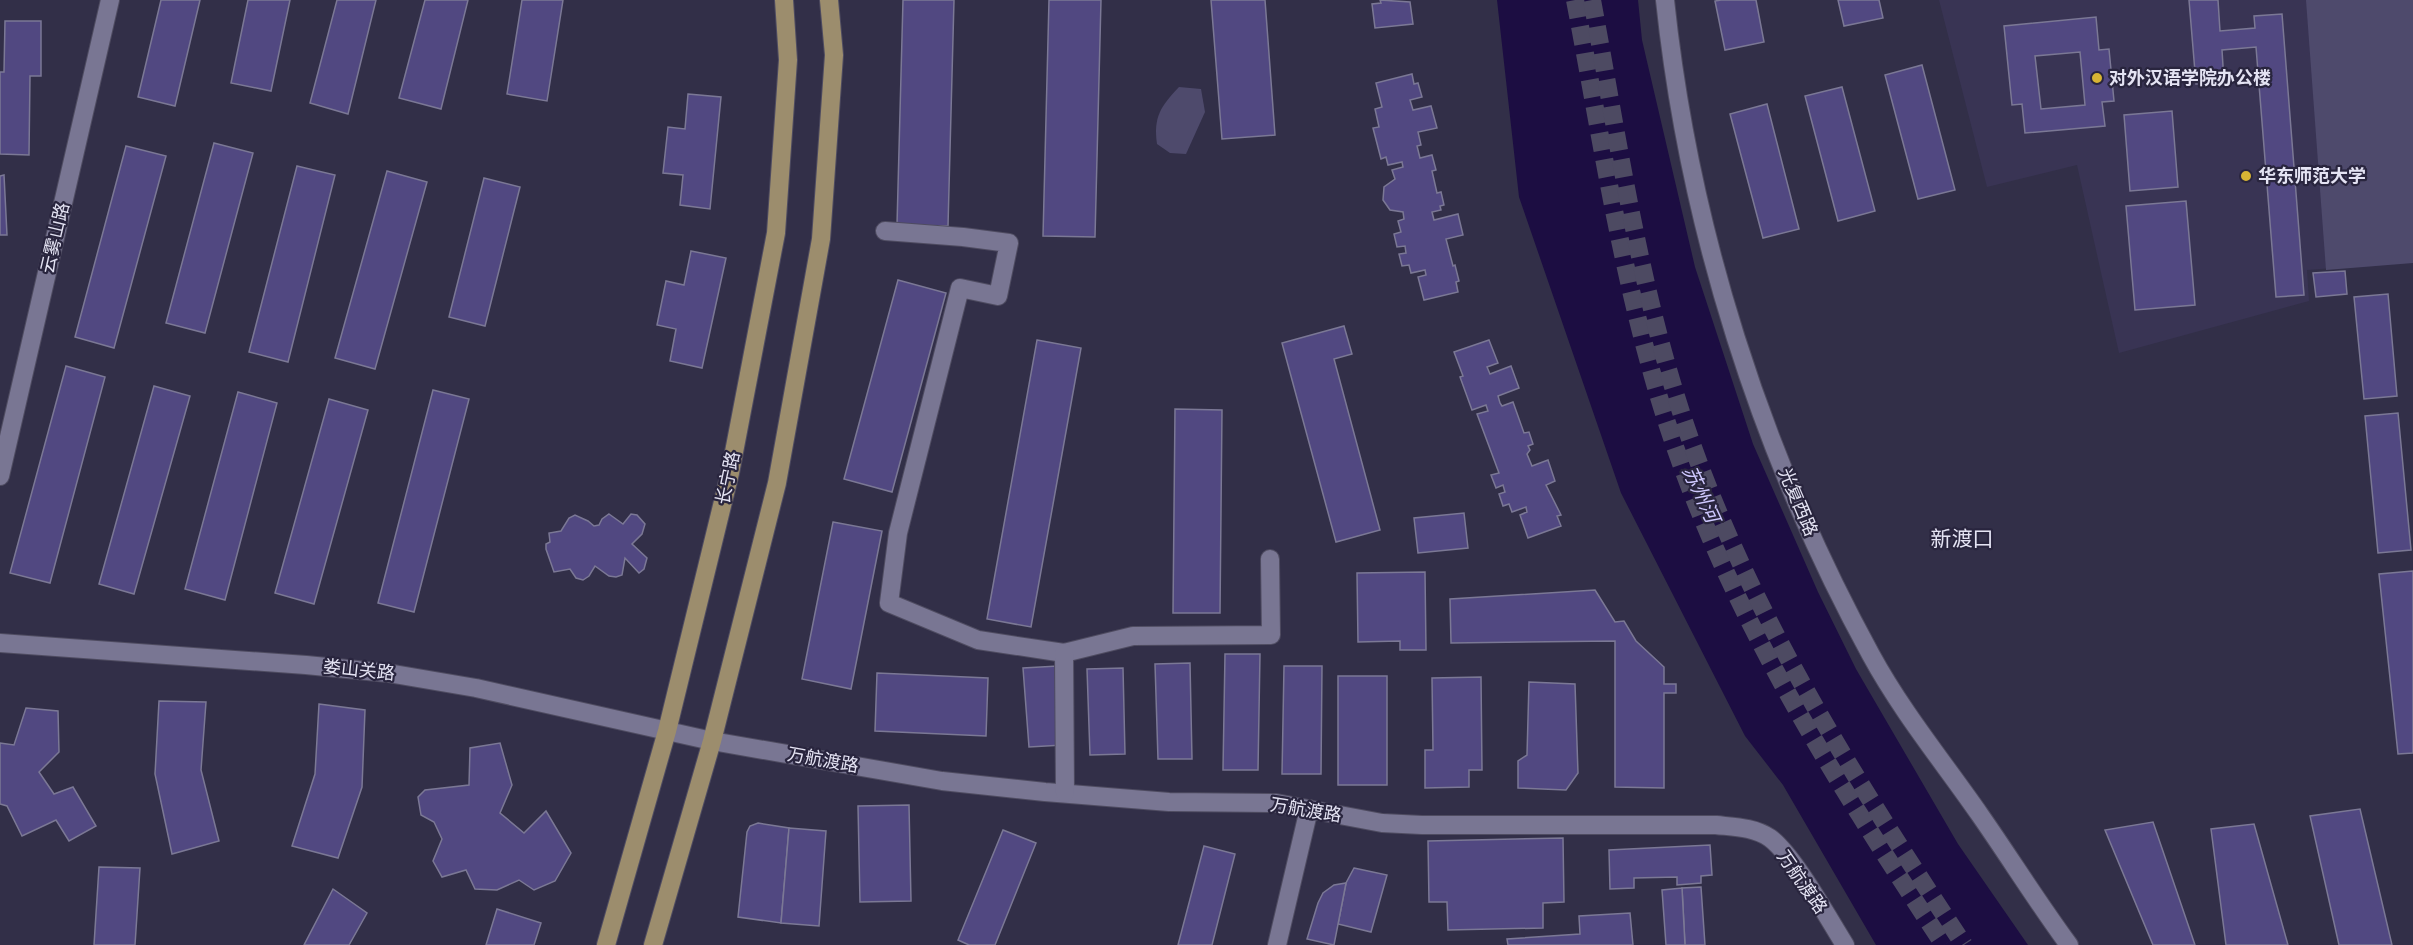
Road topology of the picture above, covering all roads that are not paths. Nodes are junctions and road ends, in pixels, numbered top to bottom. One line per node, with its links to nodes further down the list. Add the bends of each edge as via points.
1 (110, 0): 6 (street, 云雾山路)
2 (784, 0): 10 (main road, 长宁路, via 788,60 776,233 730,473)
3 (829, 0): 11 (main road, via 834,55 821,239 777,483)
4 (1665, 0): 18 (street, 光复西路, via 1673,73 1703,219 1729,316 1771,438 1832,580 1873,658)
5 (885, 231): 9 (street, via 1009,243 998,296 960,288 898,532 889,603 978,640)
6 (0, 476)
7 (1270, 559): 9 (street, via 1271,635 1133,636)
8 (0, 643): 10 (street, 娄山关路, via 388,673 476,688)
9 (1064, 653): 12 (street)
10 (668, 731): 11 (street, 娄山关路); 14 (main road, 长宁路)
11 (712, 741): 12 (street, 万航渡路, via 942,781); 15 (main road)
12 (1065, 793): 13 (street, 万航渡路, via 1169,802 1276,803)
13 (1310, 809): 16 (street); 17 (street, 万航渡路, via 1382,823 1422,825 1746,828 1769,838 1785,856)
14 (606, 945)
15 (653, 945)
16 (1277, 945)
17 (1845, 945)
18 (2069, 945)

